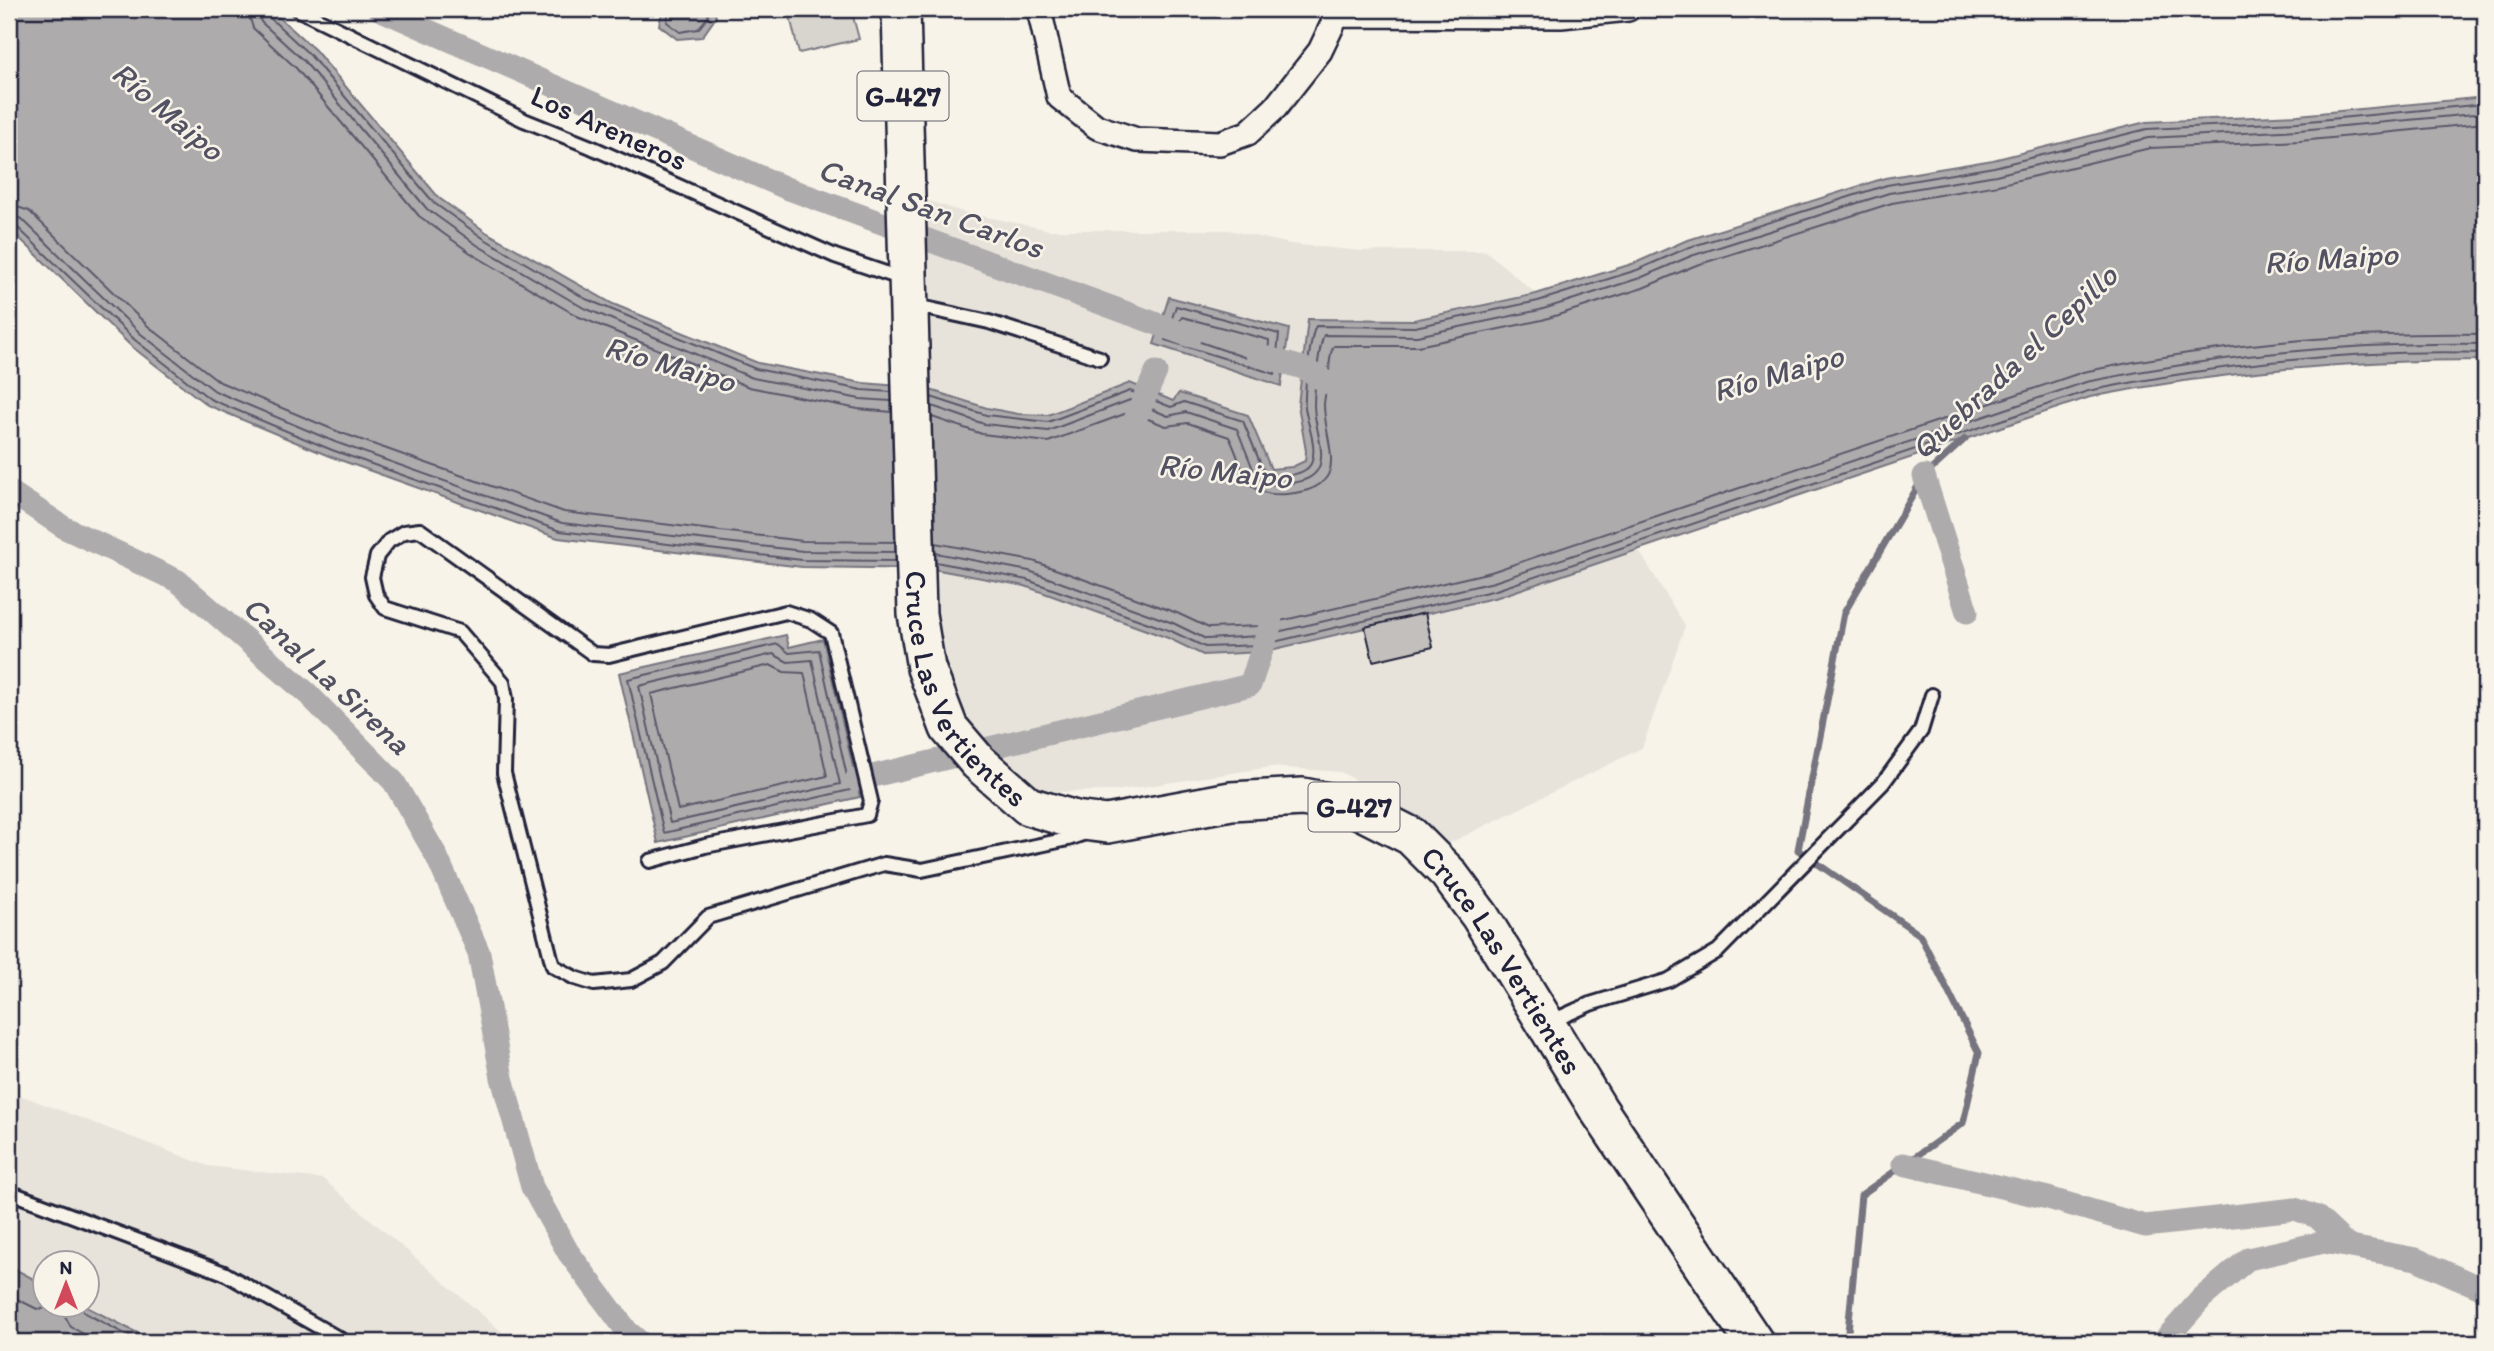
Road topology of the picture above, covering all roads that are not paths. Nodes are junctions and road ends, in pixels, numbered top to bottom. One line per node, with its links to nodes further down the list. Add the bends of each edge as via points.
1 (296, 9): 6 (lane, Los Areneros, via 524,120)
2 (901, 9): 6 (main road, Cruce Las Vertientes / G-427)
3 (1039, 9): 5 (street, via 1059,97 1097,127 1137,140 1220,143 1248,133 1275,108 1320,51)
4 (1628, 9): 5 (street, via 1562,16)
5 (1340, 12)
6 (908, 285): 7 (lane, Los Areneros, via 989,322); 9 (main road, Cruce Las Vertientes / G-427, via 916,586 926,668 949,729 1028,806)
7 (1100, 358)
8 (1933, 695): 11 (lane, via 1922,731 1883,783 1718,951 1669,980 1590,1004)
9 (1107, 824): 10 (lane, via 1068,839 922,870 884,864 708,917 663,963 631,980 594,984 575,978 553,966 504,773 503,682 460,632 385,608 372,577 377,556 389,541 404,532 421,530 593,653 609,655 786,612 831,633 871,801 867,814); 11 (main road, Cruce Las Vertientes / G-427, via 1231,801 1303,797 1354,807 1386,820 1411,836 1448,873 1480,916)
10 (650, 861)
11 (1545, 1024): 14 (main road, Cruce Las Vertientes / G-427)
12 (9, 1192): 13 (lane, via 223,1273)
13 (345, 1342)
14 (1754, 1342)

